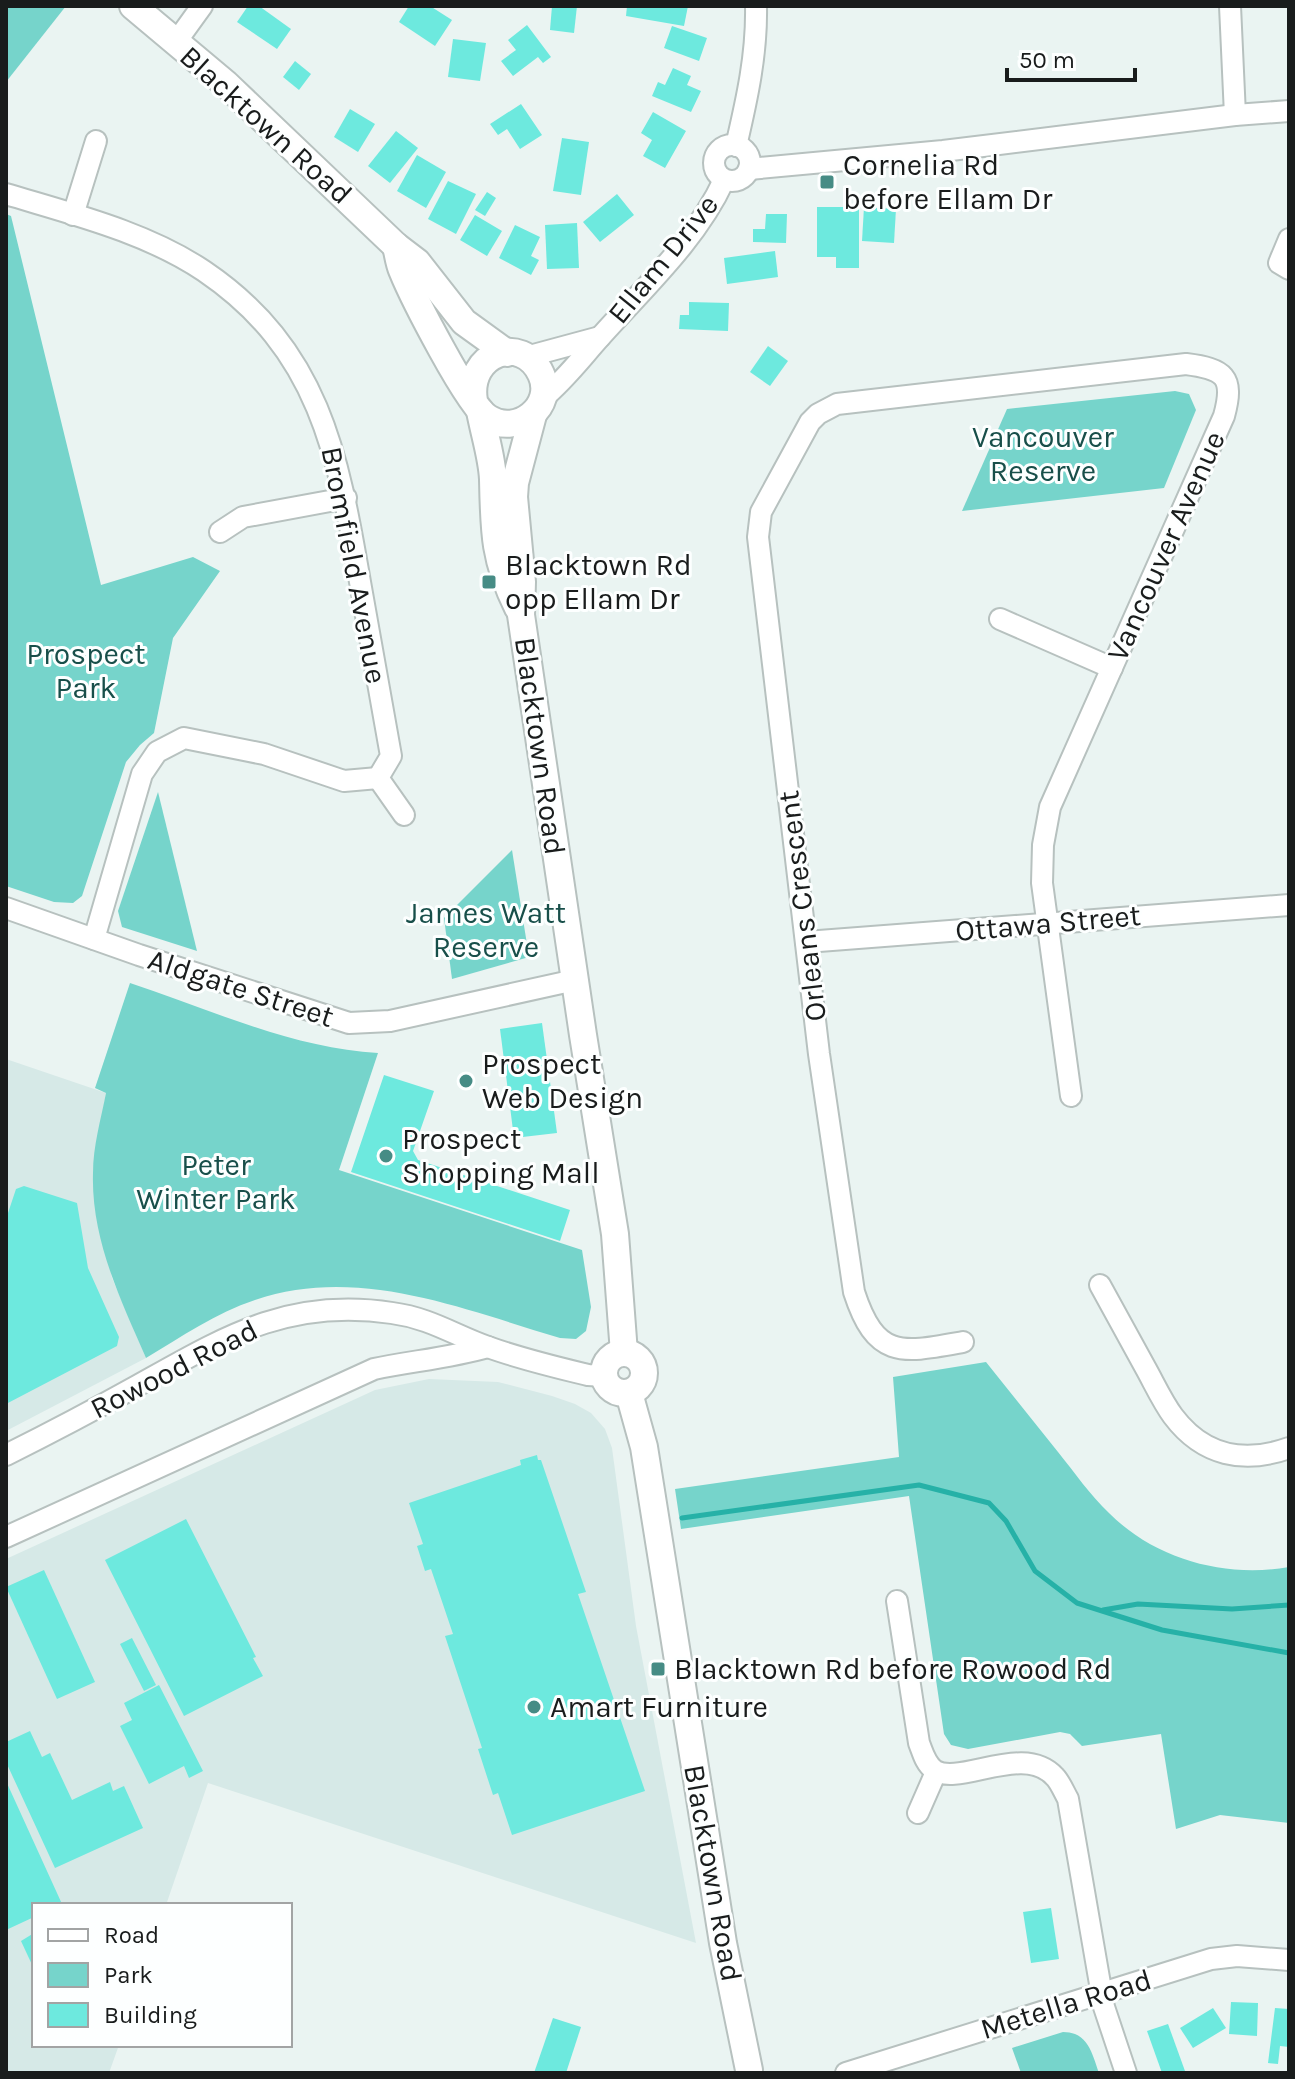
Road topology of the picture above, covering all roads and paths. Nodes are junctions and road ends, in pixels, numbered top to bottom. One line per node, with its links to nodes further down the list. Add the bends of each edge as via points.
1 (133, 6): 5 (main road, Blacktown Road)
2 (202, 6): 5 (street)
3 (756, 6): 9 (street, via 755,49)
4 (1230, 6): 7 (street)
5 (176, 42): 15 (main road, Blacktown Road)
6 (1289, 111): 7 (street)
7 (1235, 115): 10 (street)
8 (96, 141): 13 (street)
9 (736, 146): 10 (street, via 748,155); 11 (street, via 719,150 714,160)
10 (749, 169): 11 (street, via 742,179)
11 (724, 180): 17 (street, Ellam Drive, via 691,234)
12 (6, 194): 13 (street, Bromfield Avenue)
13 (73, 215): 22 (street, Bromfield Avenue, via 119,230 202,270 256,314 299,369 314,398)
14 (1289, 239): 16 (street, via 1279,263)
15 (396, 246): 18 (main road, Blacktown Road, via 417,262 479,336); 20 (main road, Blacktown Road, via 402,269)
16 (1289, 269)
17 (600, 337): 18 (street, Ellam Drive); 21 (street, Ellam Drive)
18 (516, 355): 20 (main road, via 496,355 478,368 473,379); 21 (main road, via 540,371)
19 (837, 404): 26 (street, Vancouver Avenue, via 1186,364 1220,371 1230,396 1224,416); 33 (street, Orleans Crescent, via 810,422 761,512 758,537)
20 (477, 406): 21 (main road, via 500,423 523,421); 24 (main road, Blacktown Road, via 493,478 497,547 504,579)
21 (538, 407): 24 (main road, Blacktown Road, via 515,483)
22 (346, 498): 23 (street, via 243,517); 27 (street, Bromfield Avenue, via 391,756)
23 (220, 532)
24 (521, 615): 34 (main road, Blacktown Road)
25 (1000, 619): 26 (street)
26 (1112, 668): 31 (street, Vancouver Avenue, via 1050,807 1042,871)
27 (378, 778): 28 (street); 32 (street, via 344,781 264,754 184,738 157,752 142,774)
28 (404, 815)
29 (1289, 905): 31 (street, Ottawa Street)
30 (6, 908): 32 (street, Aldgate Street)
31 (1046, 924): 33 (street, Ottawa Street); 35 (street, Vancouver Avenue)
32 (94, 939): 34 (street, Aldgate Street, via 349,1023 402,1018)
33 (806, 942): 37 (street, Orleans Crescent, via 854,1292 863,1318 876,1338 900,1350)
34 (575, 980): 39 (main road, Blacktown Road, via 615,1234)
35 (1071, 1096)
36 (1100, 1285): 42 (street, via 1173,1416 1190,1434 1212,1450 1240,1456 1266,1456)
37 (963, 1342)
38 (488, 1347): 40 (street, Rowood Road); 43 (street, Rowood Road, via 428,1320 393,1313 334,1309 282,1317 220,1340); 44 (street, via 374,1369)
39 (624, 1353): 40 (main road, via 611,1358); 41 (main road, via 644,1367 640,1386)
40 (604, 1376): 41 (main road, via 610,1388)
41 (629, 1393): 50 (main road, Blacktown Road, via 644,1447 723,1943)
42 (1289, 1448)
43 (6, 1455)
44 (6, 1535)
45 (897, 1601): 46 (street, via 919,1743)
46 (936, 1772): 47 (street); 49 (street, via 1022,1763 1038,1765 1055,1777 1068,1799)
47 (918, 1813)
48 (1289, 1960): 49 (street, Metella Road, via 1211,1959)
49 (1101, 1993): 51 (street, Metella Road); 52 (street)
50 (753, 2072)
51 (846, 2073)
52 (1126, 2073)

